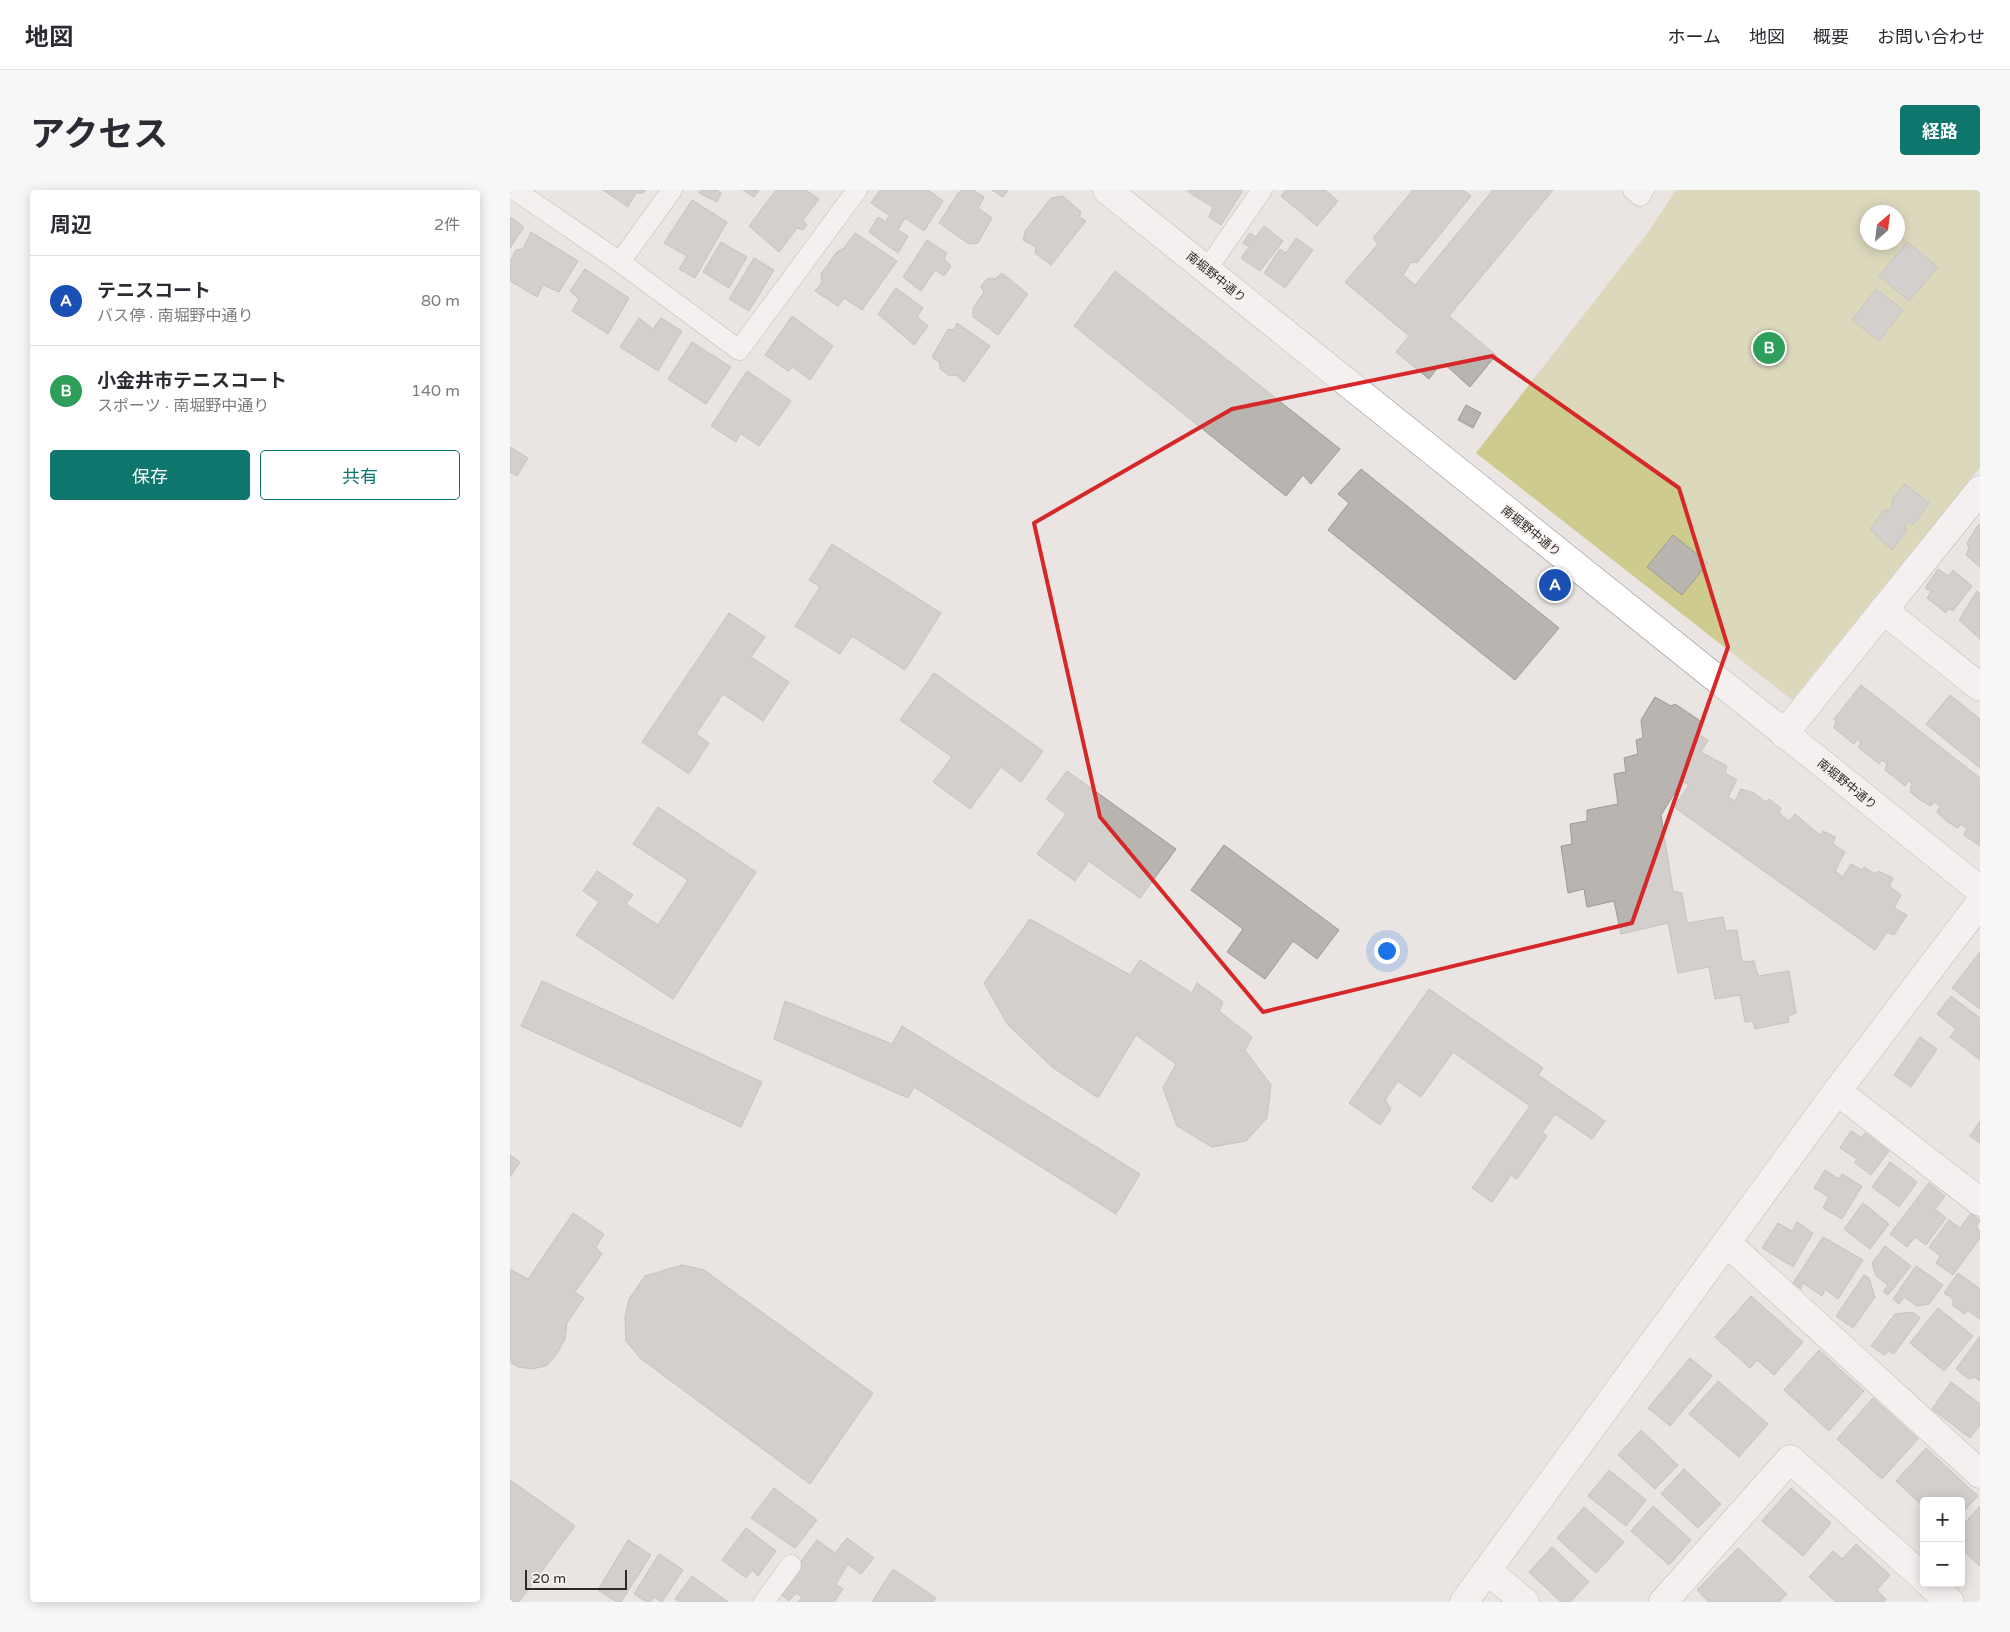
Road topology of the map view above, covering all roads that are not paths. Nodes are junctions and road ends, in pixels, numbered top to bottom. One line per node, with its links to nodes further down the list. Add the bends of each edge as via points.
1 (515, 190): 8 (lane)
2 (672, 190): 8 (lane)
3 (857, 190): 8 (lane, via 739,350)
4 (1107, 190): 9 (street, 南堀野中通り)
5 (1262, 190): 9 (lane)
6 (1633, 190): 7 (lane, via 1640,196)
7 (1644, 190)
8 (620, 262)
9 (1207, 269): 13 (street, 南堀野中通り)
10 (1979, 493): 11 (street)
11 (1883, 610): 12 (street); 13 (street)
12 (1980, 687)
13 (1784, 734): 14 (street, 南堀野中通り)
14 (1980, 890)
15 (1980, 903): 16 (street)
16 (1837, 1091): 17 (street); 18 (street)
17 (1980, 1202)
18 (1727, 1243): 19 (street); 21 (street)
19 (1980, 1474)
20 (791, 1565): 24 (lane)
21 (1488, 1571): 25 (street); 26 (street)
22 (1920, 1574): 27 (street, via 1790,1459)
23 (1933, 1587): 28 (street)
24 (764, 1602)
25 (1464, 1602)
26 (1525, 1602)
27 (1663, 1602)
28 (1950, 1602)

